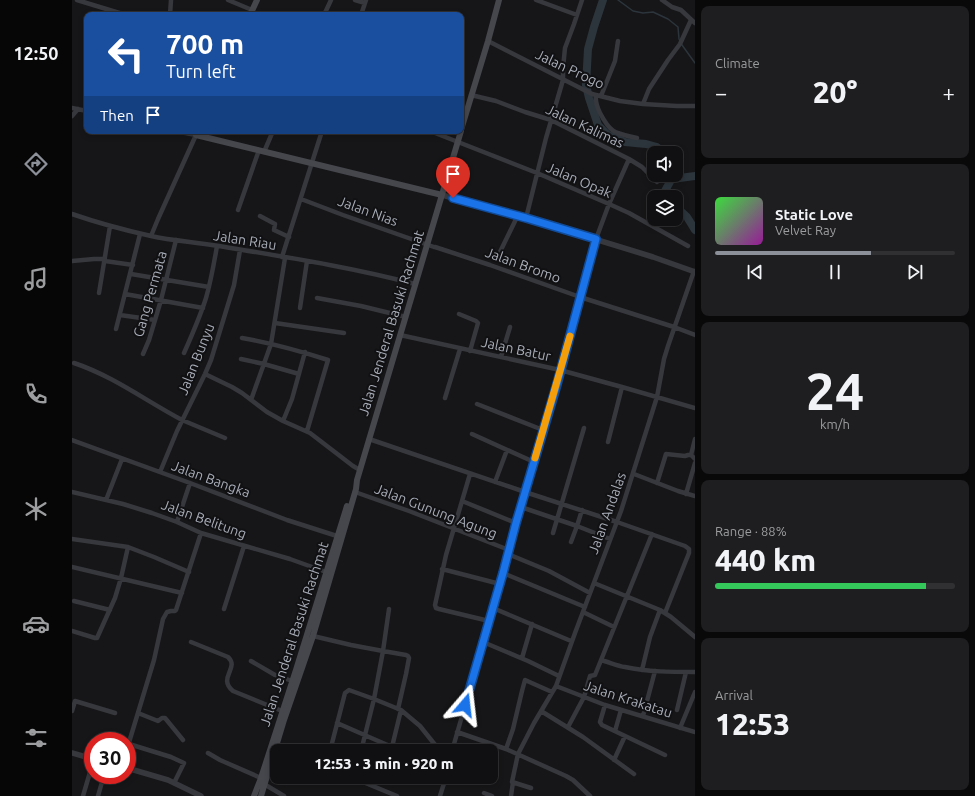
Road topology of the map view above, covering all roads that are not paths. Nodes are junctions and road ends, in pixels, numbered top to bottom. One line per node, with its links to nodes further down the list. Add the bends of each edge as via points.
1 (77, 0): 12 (street)
2 (171, 0): 13 (street)
3 (228, 0): 14 (street)
4 (257, 0): 15 (main road)
5 (331, 0): 16 (street)
6 (355, 0): 11 (street)
7 (498, 0): 20 (main road, Jalan Jenderal Basuki Rachmat)
8 (536, 0): 18 (street)
9 (582, 0): 18 (street)
10 (662, 0): 19 (street, via 681,10)
11 (365, 2): 17 (street)
12 (116, 12)
13 (170, 12)
14 (249, 12)
15 (251, 12)
16 (325, 12)
17 (362, 12)
18 (577, 15): 22 (street, via 565,48)
19 (693, 22): 25 (street, via 649,88)
20 (488, 41): 22 (street, Jalan Progo); 23 (main road, Jalan Jenderal Basuki Rachmat)
21 (618, 41): 24 (street, via 615,62)
22 (563, 80): 24 (street, Jalan Progo); 32 (street)
23 (471, 95): 31 (main road, Jalan Jenderal Basuki Rachmat); 32 (street, Jalan Kalimas)
24 (596, 95): 25 (street, Jalan Progo); 39 (street, via 596,104 611,130)
25 (643, 104): 26 (street, Jalan Progo)
26 (695, 106)
27 (72, 108): 28 (street)
28 (78, 109): 29 (street); 30 (street)
29 (84, 110)
30 (72, 116)
31 (464, 120)
32 (551, 120): 42 (street, Jalan Kalimas); 45 (street)
33 (196, 134): 56 (street)
34 (200, 134): 41 (main road)
35 (271, 134): 41 (street)
36 (321, 134): 43 (street)
37 (438, 134): 40 (street, Jalan Opak)
38 (460, 134): 40 (main road, Jalan Jenderal Basuki Rachmat)
39 (637, 138)
40 (458, 142): 45 (street, Jalan Opak); 46 (main road, Jalan Jenderal Basuki Rachmat)
41 (262, 151): 43 (main road); 49 (street)
42 (629, 159): 44 (street); 48 (street, Jalan Kalimas)
43 (312, 163): 46 (main road); 47 (street)
44 (647, 171)
45 (537, 173): 48 (street, Jalan Opak); 53 (street)
46 (442, 195): 52 (street); 60 (main road, Jalan Jenderal Basuki Rachmat)
47 (301, 199): 57 (street); 60 (street, Jalan Nias)
48 (609, 204): 58 (street, Jalan Kalimas); 62 (street, Jalan Opak)
49 (238, 210)
50 (72, 214): 54 (street, Jalan Riau)
51 (260, 216): 57 (street, via 275,225 274,230)
52 (518, 216): 53 (street); 64 (street)
53 (526, 218): 58 (street)
54 (110, 226): 55 (street, Jalan Riau); 66 (street)
55 (140, 234): 56 (street, Jalan Riau); 69 (street)
56 (151, 236): 59 (street, Jalan Riau)
57 (289, 237): 65 (street)
58 (596, 239): 70 (street); 77 (street, Jalan Kalimas)
59 (176, 240): 61 (street, Jalan Riau); 72 (street, Gang Permata)
60 (427, 244): 73 (main road, Jalan Jenderal Basuki Rachmat); 77 (street, Jalan Bromo)
61 (217, 246): 63 (street, Jalan Riau); 74 (street)
62 (688, 246)
63 (240, 250): 65 (street, Jalan Riau); 105 (street, Jalan Bunyu, via 234,285)
64 (499, 254)
65 (284, 257): 68 (street, Jalan Riau); 86 (street)
66 (105, 260): 67 (street); 69 (street); 75 (street)
67 (72, 261)
68 (306, 261): 73 (street, Jalan Riau, via 355,269); 81 (street)
69 (133, 264): 71 (street)
70 (695, 272): 88 (street, Jalan Andalas)
71 (131, 274): 72 (street); 76 (street)
72 (166, 280): 74 (street); 79 (street, Gang Permata)
73 (415, 284): 84 (main road, Jalan Jenderal Basuki Rachmat)
74 (209, 288): 80 (street)
75 (99, 294)
76 (125, 294): 79 (street); 83 (street)
77 (580, 297): 88 (street, Jalan Bromo); 104 (street, Jalan Kalimas)
78 (317, 298): 84 (street)
79 (161, 300): 80 (street); 85 (street, Gang Permata)
80 (203, 308): 98 (street)
81 (300, 308)
82 (459, 314): 96 (street, via 478,323)
83 (120, 315): 85 (street); 89 (street)
84 (406, 317): 91 (main road, Jalan Jenderal Basuki Rachmat)
85 (155, 320): 99 (street, Gang Permata)
86 (275, 323): 90 (street); 94 (street)
87 (510, 327): 100 (street)
88 (674, 327): 92 (street, Jalan Bromo); 108 (street, Jalan Andalas, via 664,359)
89 (116, 329)
90 (344, 334)
91 (400, 335): 95 (street, Jalan Batur); 120 (main road, Jalan Jenderal Basuki Rachmat)
92 (695, 335)
93 (242, 338): 94 (street)
94 (271, 344): 97 (street); 103 (street)
95 (460, 349): 96 (street, Jalan Batur); 109 (street)
96 (470, 351): 100 (street, Jalan Batur)
97 (305, 352): 106 (street); 117 (street, via 328,360)
98 (184, 353)
99 (143, 354)
100 (501, 357): 104 (street, Jalan Batur)
101 (241, 359): 103 (street)
102 (74, 363): 113 (street, via 130,389)
103 (264, 364): 106 (street); 110 (street)
104 (560, 370): 107 (street, Jalan Batur); 116 (street, Jalan Kalimas)
105 (205, 374): 110 (street); 113 (street, Jalan Bunyu)
106 (299, 374): 114 (street)
107 (622, 387): 108 (street, Jalan Batur); 123 (street)
108 (658, 397): 112 (street, Jalan Batur); 133 (street, Jalan Andalas)
109 (445, 398)
110 (252, 400): 114 (street)
111 (477, 404): 116 (street)
112 (695, 408)
113 (183, 420): 119 (street); 131 (street, Jalan Bunyu)
114 (283, 421): 117 (street)
115 (584, 428): 145 (street)
116 (543, 430): 128 (street, Jalan Kalimas)
117 (307, 431): 130 (street)
118 (472, 434): 124 (street)
119 (224, 438)
120 (369, 439): 130 (main road, Jalan Jenderal Basuki Rachmat); 132 (street)
121 (695, 439): 125 (street)
122 (72, 440): 126 (street, Jalan Bangka)
123 (608, 442)
124 (507, 450): 128 (street); 135 (street)
125 (691, 455): 127 (street); 137 (street, via 666,454)
126 (122, 459): 131 (street, Jalan Bangka); 143 (street)
127 (695, 459)
128 (534, 462): 140 (street, Jalan Kalimas)
129 (695, 462): 141 (street)
130 (360, 470): 134 (main road, Jalan Jenderal Basuki Rachmat)
131 (160, 472): 136 (street, Jalan Bangka)
132 (470, 474): 135 (street); 144 (street)
133 (634, 474): 137 (street); 150 (street, Jalan Andalas)
134 (357, 480): 139 (main road, Jalan Jenderal Basuki Rachmat); 157 (main road, Jalan Jenderal Basuki Rachmat, via 352,488)
135 (495, 482): 140 (street)
136 (190, 483): 149 (street); 157 (street, Jalan Bangka)
137 (657, 483): 141 (street)
138 (72, 492): 143 (street, Jalan Belitung)
139 (355, 492): 153 (street, Jalan Gunung Agung); 157 (main road, Jalan Jenderal Basuki Rachmat)
140 (525, 492): 145 (street); 146 (street, Jalan Kalimas)
141 (686, 494): 142 (street)
142 (695, 496)
143 (106, 500): 149 (street, Jalan Belitung)
144 (462, 501): 151 (street); 153 (street)
145 (561, 503): 147 (street); 148 (street)
146 (521, 507): 148 (street); 151 (street, Jalan Kalimas)
147 (582, 510): 150 (street); 152 (street)
148 (557, 519): 152 (street); 155 (street)
149 (177, 522): 154 (street, Jalan Belitung)
150 (617, 522): 156 (street); 159 (street, Jalan Andalas)
151 (516, 523): 163 (street, Jalan Kalimas)
152 (577, 526): 159 (street); 160 (street)
153 (454, 529): 163 (street, Jalan Gunung Agung); 165 (street)
154 (201, 533): 161 (street, Jalan Belitung); 166 (street)
155 (553, 533)
156 (652, 534): 174 (street); 183 (street, via 680,543 689,549)
157 (340, 537): 167 (main road, Jalan Jenderal Basuki Rachmat); 188 (main road, Jalan Jenderal Basuki Rachmat)
158 (72, 538): 162 (street)
159 (610, 539): 170 (street, Jalan Andalas)
160 (571, 542)
161 (244, 546): 167 (street, Jalan Belitung); 178 (street)
162 (128, 548): 166 (street); 169 (street)
163 (509, 552): 168 (street, Jalan Kalimas); 172 (street, Jalan Gunung Agung)
164 (72, 567): 169 (street)
165 (442, 570): 171 (street); 184 (street, via 436,607)
166 (189, 572): 173 (street)
167 (326, 572): 202 (main road, Jalan Jenderal Basuki Rachmat)
168 (503, 573): 171 (street, Jalan Kalimas); 176 (street)
169 (121, 578): 173 (street); 179 (street)
170 (594, 583): 172 (street, Jalan Andalas); 174 (street)
171 (500, 584): 177 (street, Jalan Kalimas)
172 (590, 592): 176 (street, Jalan Andalas)
173 (182, 593): 219 (street, via 176,611 167,612 163,618)
174 (627, 596): 181 (street); 186 (street)
175 (74, 601): 179 (street)
176 (585, 607): 182 (street, Jalan Andalas)
177 (493, 608): 184 (street, Jalan Kalimas); 185 (street)
178 (224, 609)
179 (110, 610): 187 (street, via 97,638)
180 (389, 610): 193 (street)
181 (660, 610): 183 (street); 197 (street)
182 (583, 612): 186 (street); 190 (street, Jalan Andalas)
183 (666, 613): 189 (street)
184 (489, 621): 192 (street, Jalan Kalimas)
185 (532, 624): 190 (street); 194 (street)
186 (614, 627): 195 (street)
187 (72, 632)
188 (313, 636): 193 (street); 204 (main road, Jalan Jenderal Basuki Rachmat)
189 (695, 637)
190 (571, 641): 201 (street, Jalan Andalas)
191 (191, 642): 216 (street, via 231,660 227,680 229,688)
192 (483, 642): 194 (street); 226 (street, Jalan Kalimas)
193 (382, 651): 208 (street); 212 (street, via 409,657)
194 (522, 658): 201 (street)
195 (601, 660): 197 (street); 207 (street, via 595,675 590,676)
196 (251, 661): 202 (street, via 275,675)
197 (642, 670): 198 (street)
198 (655, 671): 199 (street); 220 (street)
199 (686, 672): 200 (street); 214 (street)
200 (695, 672)
201 (559, 676): 203 (street, Jalan Andalas)
202 (292, 681): 204 (main road, Jalan Jenderal Basuki Rachmat)
203 (556, 686): 205 (street, Jalan Andalas); 207 (street, Jalan Krakatau)
204 (292, 690): 216 (main road, Jalan Jenderal Basuki Rachmat); 231 (main road, Jalan Jenderal Basuki Rachmat)
205 (552, 692): 217 (street, Jalan Andalas); 239 (street, via 525,681)
206 (695, 692): 209 (street)
207 (584, 697): 211 (street, Jalan Krakatau); 222 (street)
208 (374, 699): 212 (street); 221 (street, via 347,691); 228 (street)
209 (694, 699): 223 (street)
210 (73, 700): 215 (street); 218 (street)
211 (605, 705): 213 (street, Jalan Krakatau); 224 (street, via 600,722)
212 (399, 709): 235 (street); 236 (street, via 420,726)
213 (620, 710): 220 (street, Jalan Krakatau); 224 (street)
214 (677, 710)
215 (72, 711)
216 (282, 711): 249 (main road, Jalan Jenderal Basuki Rachmat)
217 (540, 711): 222 (street); 242 (street, Jalan Andalas)
218 (115, 713)
219 (138, 713): 225 (street); 230 (street, via 158,721 165,718)
220 (643, 716): 223 (street, Jalan Krakatau)
221 (338, 723): 228 (street); 232 (street)
222 (568, 727): 245 (street)
223 (680, 728): 227 (street, Jalan Krakatau)
224 (615, 731): 229 (street)
225 (132, 732)
226 (457, 732): 237 (street, Jalan Kalimas); 239 (street)
227 (695, 732)
228 (365, 735): 233 (street); 234 (street)
229 (626, 736): 243 (street); 245 (street)
230 (183, 740)
231 (277, 744)
232 (332, 744)
233 (363, 744)
234 (382, 744)
235 (393, 744)
236 (434, 744)
237 (454, 744)
238 (136, 746): 250 (street, via 184,762)
239 (506, 749): 242 (street)
240 (72, 753): 244 (street)
241 (208, 753): 249 (street)
242 (518, 754): 251 (street, Jalan Andalas); 269 (street, via 569,777)
243 (665, 755)
244 (84, 756)
245 (614, 760): 248 (street)
246 (270, 766): 254 (main road, Jalan Jenderal Basuki Rachmat)
247 (136, 771): 250 (street)
248 (634, 774)
249 (261, 778): 262 (main road, Jalan Jenderal Basuki Rachmat)
250 (174, 782): 261 (street)
251 (513, 782): 257 (street); 268 (street, Jalan Andalas)
252 (87, 784): 259 (street)
253 (101, 784): 260 (street)
254 (264, 784): 263 (main road, Jalan Jenderal Basuki Rachmat); 264 (street)
255 (369, 784): 265 (street)
256 (444, 784): 266 (street)
257 (532, 788)
258 (484, 793): 267 (street)
259 (83, 796)
260 (98, 796)
261 (201, 796)
262 (254, 796)
263 (260, 796)
264 (284, 796)
265 (397, 796)
266 (440, 796)
267 (492, 796)
268 (511, 796)
269 (590, 796)

